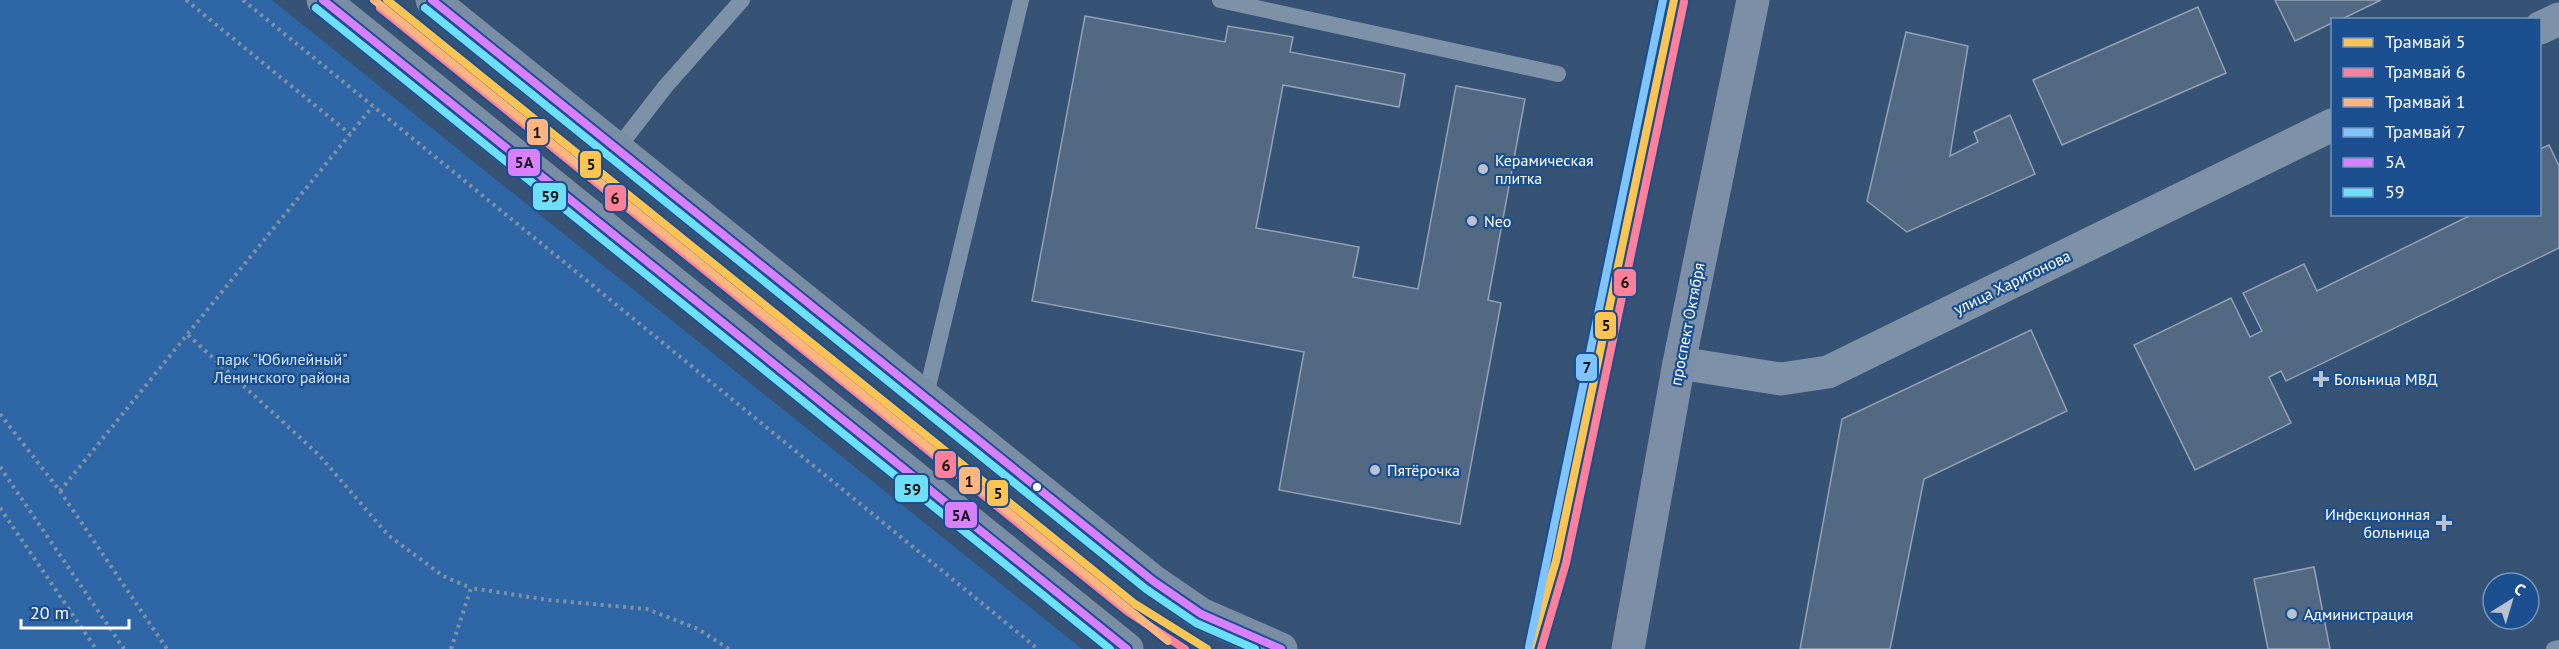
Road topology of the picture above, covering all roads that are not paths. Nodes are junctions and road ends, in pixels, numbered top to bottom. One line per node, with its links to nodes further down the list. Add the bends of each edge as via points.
1 (322, 0): 15 (main road)
2 (432, 0): 11 (main road)
3 (742, 0): 11 (lane)
4 (1021, 0): 13 (lane)
5 (1220, 0): 9 (lane)
6 (1753, 0): 12 (main road, проспект Октября)
7 (2559, 19): 8 (street)
8 (2541, 28)
9 (1558, 74)
10 (2331, 125): 12 (street, улица Харитонова, via 1828,372 1781,379)
11 (616, 149): 13 (main road)
12 (1679, 363): 17 (main road, проспект Октября)
13 (926, 399): 16 (main road, via 1176,599)
14 (2559, 648): 18 (lane)
15 (1126, 649)
16 (1281, 649)
17 (1628, 649)
18 (2554, 649)

